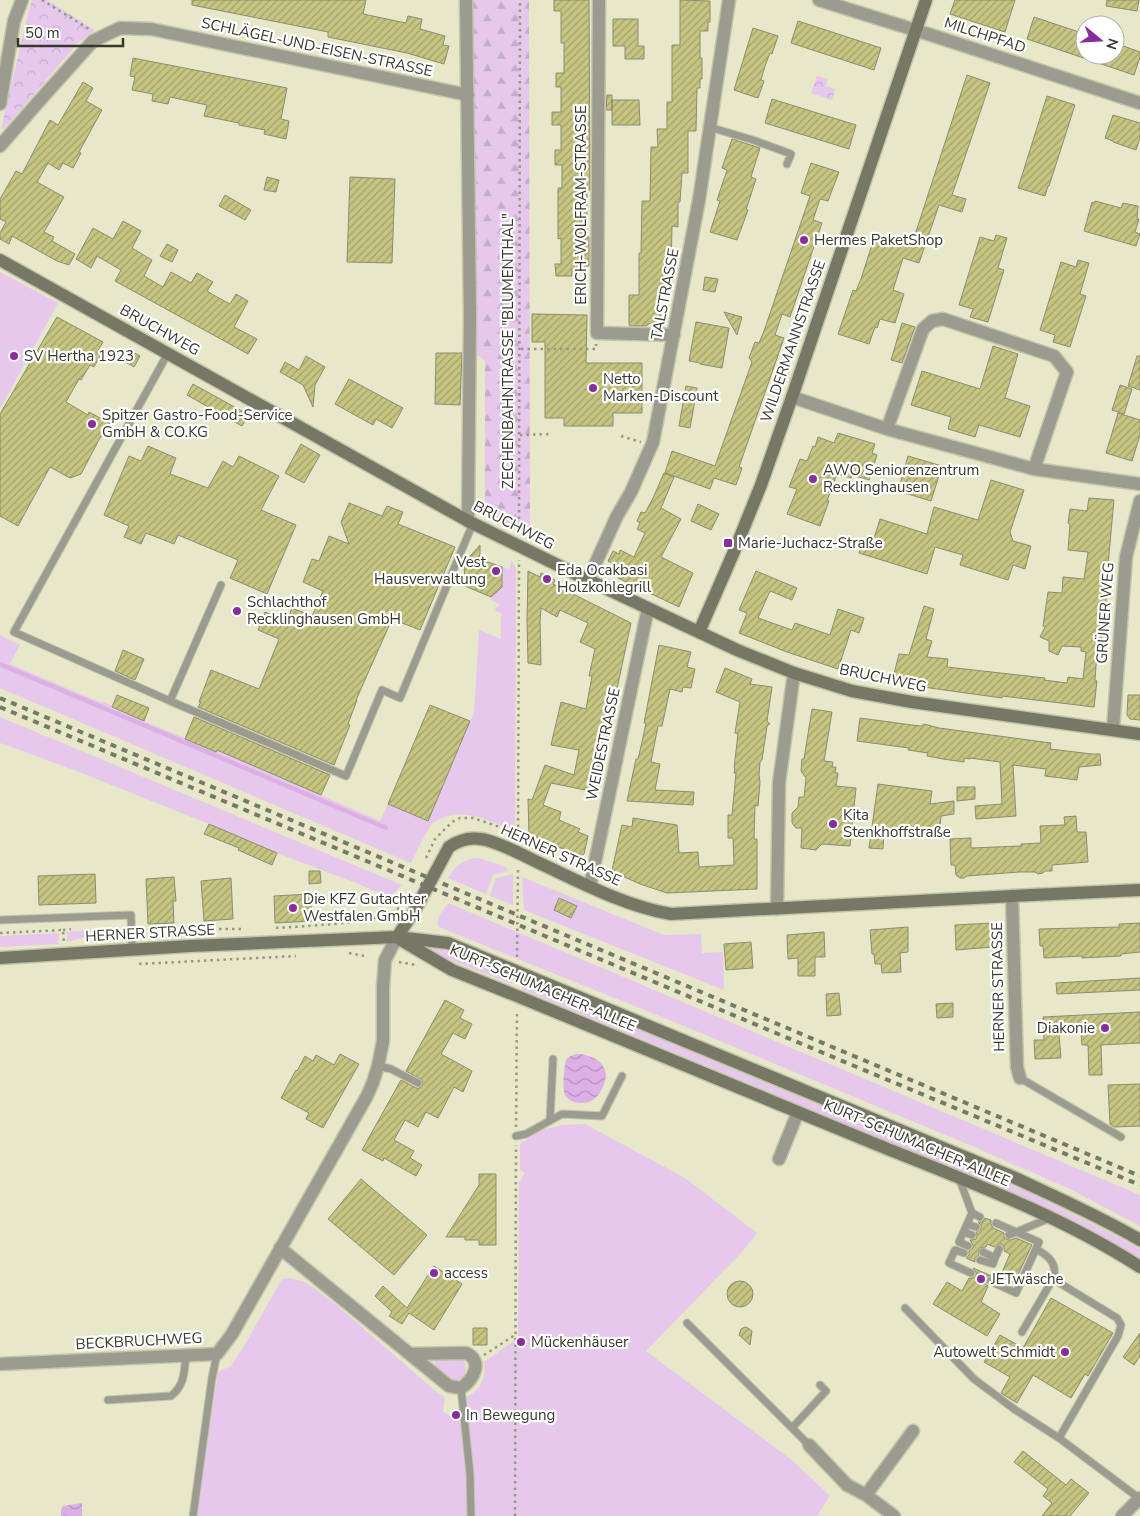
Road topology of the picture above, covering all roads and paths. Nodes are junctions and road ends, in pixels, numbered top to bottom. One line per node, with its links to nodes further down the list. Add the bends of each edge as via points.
1 (22, 0): 13 (street, via 14,21)
2 (42, 0): 10 (path)
3 (466, 0): 11 (street)
4 (520, 0): 20 (path, ZECHENBAHNTRASSE "BLUMENTHAL")
5 (599, 0): 18 (street, ERICH-WOLFRAM-STRASSE)
6 (729, 0): 14 (street, TALSTRASSE)
7 (819, 0): 9 (street, MILCHPFAD)
8 (926, 0): 9 (main road, WILDERMANNSTRASSE)
9 (916, 30): 12 (street, MILCHPFAD); 22 (main road, WILDERMANNSTRASSE)
10 (101, 37): 11 (street, SCHLÄGEL-UND-EISEN-STRASSE, via 120,28 151,29); 15 (street, SCHLÄGEL-UND-EISEN-STRASSE, via 93,41)
11 (468, 95): 31 (street)
12 (1140, 103)
13 (0, 104)
14 (709, 127): 16 (lane, via 790,154); 19 (street, TALSTRASSE)
15 (0, 146)
16 (787, 164)
17 (0, 260): 21 (main road, BRUCHWEG)
18 (597, 333): 19 (street); 20 (path, via 596,349)
19 (674, 336): 27 (street, TALSTRASSE)
20 (520, 349): 25 (path, ZECHENBAHNTRASSE "BLUMENTHAL")
21 (168, 353): 31 (main road, BRUCHWEG); 38 (lane, via 14,632)
22 (792, 397): 23 (street); 36 (main road, WILDERMANNSTRASSE, via 761,485)
23 (887, 429): 28 (street); 28 (street, via 923,329 932,321 943,319 1054,356 1067,372)
24 (551, 434): 25 (path)
25 (520, 435): 32 (path, ZECHENBAHNTRASSE "BLUMENTHAL")
26 (621, 436): 27 (path)
27 (651, 446): 33 (street, TALSTRASSE)
28 (1034, 470): 29 (street)
29 (1140, 484)
30 (1140, 501): 39 (street, GRÜNER WEG, via 1126,557)
31 (471, 522): 32 (main road, BRUCHWEG); 38 (lane, via 400,698 382,690 346,776)
32 (519, 545): 33 (main road, BRUCHWEG); 41 (path, ZECHENBAHNTRASSE "BLUMENTHAL")
33 (588, 580): 35 (main road, BRUCHWEG)
34 (221, 584): 38 (lane)
35 (648, 608): 36 (main road, BRUCHWEG); 42 (street, WEIDESTRASSE)
36 (699, 632): 37 (main road, BRUCHWEG)
37 (794, 673): 39 (main road, BRUCHWEG, via 852,691 912,702); 45 (street, via 779,783)
38 (170, 701)
39 (1113, 729): 40 (main road, BRUCHWEG)
40 (1140, 734)
41 (517, 852): 42 (main road, HERNER STRASSE); 54 (main road, HERNER STRASSE, via 482,839 468,838 456,842 449,847 416,910); 64 (path, ZECHENBAHNTRASSE "BLUMENTHAL")
42 (590, 886): 45 (main road, HERNER STRASSE, via 650,911 671,914)
43 (1140, 890): 44 (main road, HERNER STRASSE)
44 (1012, 896): 45 (main road, HERNER STRASSE); 69 (street, HERNER STRASSE)
45 (777, 909)
46 (0, 920): 48 (lane, via 131,915)
47 (362, 920): 49 (path)
48 (131, 927): 51 (path); 55 (lane)
49 (270, 928)
50 (72, 929): 52 (path)
51 (246, 929)
52 (63, 930): 53 (path); 56 (path)
53 (0, 933)
54 (397, 937): 55 (main road, HERNER STRASSE); 62 (street, BECKBRUCHWEG); 64 (main road, KURT-SCHUMACHER-ALLEE, via 448,943); 65 (main road, KURT-SCHUMACHER-ALLEE, via 452,970)
55 (132, 950): 56 (main road, HERNER STRASSE)
56 (64, 954): 60 (main road, HERNER STRASSE)
57 (340, 954): 59 (path)
58 (302, 956): 61 (path)
59 (364, 956)
60 (0, 958)
61 (246, 959)
62 (385, 960): 63 (path); 67 (street, BECKBRUCHWEG)
63 (423, 966)
64 (517, 972): 86 (main road, KURT-SCHUMACHER-ALLEE, via 1013,1177)
65 (517, 996): 71 (main road, KURT-SCHUMACHER-ALLEE); 73 (path)
66 (553, 1058): 72 (lane)
67 (378, 1066): 70 (lane); 88 (street, BECKBRUCHWEG, via 367,1096)
68 (622, 1076): 72 (lane, via 602,1116 562,1114)
69 (1020, 1078): 74 (lane)
70 (418, 1083)
71 (798, 1112): 75 (street); 76 (main road, KURT-SCHUMACHER-ALLEE)
72 (550, 1120): 73 (lane)
73 (516, 1136): 100 (path)
74 (1121, 1137)
75 (779, 1159)
76 (959, 1178): 77 (lane); 79 (main road, KURT-SCHUMACHER-ALLEE)
77 (972, 1213): 78 (lane); 80 (lane)
78 (980, 1216)
79 (1051, 1218): 84 (lane); 93 (main road, KURT-SCHUMACHER-ALLEE)
80 (968, 1224): 82 (lane); 83 (lane)
81 (996, 1224): 84 (lane)
82 (976, 1228)
83 (964, 1232): 85 (lane); 87 (lane, via 959,1242)
84 (1012, 1233): 90 (lane, via 1039,1242)
85 (972, 1235)
86 (1140, 1240)
87 (968, 1246)
88 (280, 1248): 101 (street, BECKBRUCHWEG); 102 (street)
89 (999, 1249): 92 (lane, via 993,1264)
90 (1036, 1250): 95 (lane, via 1052,1261); 96 (lane, via 1016,1293)
91 (964, 1253): 94 (lane, via 955,1250 949,1263)
92 (982, 1256)
93 (1140, 1267)
94 (971, 1273)
95 (1053, 1279): 99 (lane); 111 (lane, via 1117,1318 1121,1325 1118,1336)
96 (990, 1281)
97 (904, 1308): 111 (lane, via 974,1379)
98 (687, 1323): 109 (lane)
99 (1022, 1332)
100 (515, 1336): 104 (path); 117 (path)
101 (218, 1354): 103 (street, BECKBRUCHWEG); 115 (lane)
102 (410, 1354): 104 (street, via 466,1353); 107 (street, via 449,1386)
103 (186, 1355): 105 (street, BECKBRUCHWEG); 108 (lane, via 179,1390 170,1396)
104 (475, 1361): 107 (street, via 473,1377)
105 (0, 1364)
106 (820, 1385): 109 (lane, via 826,1391)
107 (461, 1388): 116 (lane)
108 (108, 1400)
109 (792, 1428): 112 (lane)
110 (913, 1431): 113 (street)
111 (1059, 1438): 114 (lane)
112 (809, 1445): 113 (street, via 847,1485)
113 (866, 1496): 118 (street)
114 (1140, 1498): 119 (street)
115 (193, 1516)
116 (471, 1516)
117 (515, 1516)
118 (894, 1516)
119 (1122, 1516)

